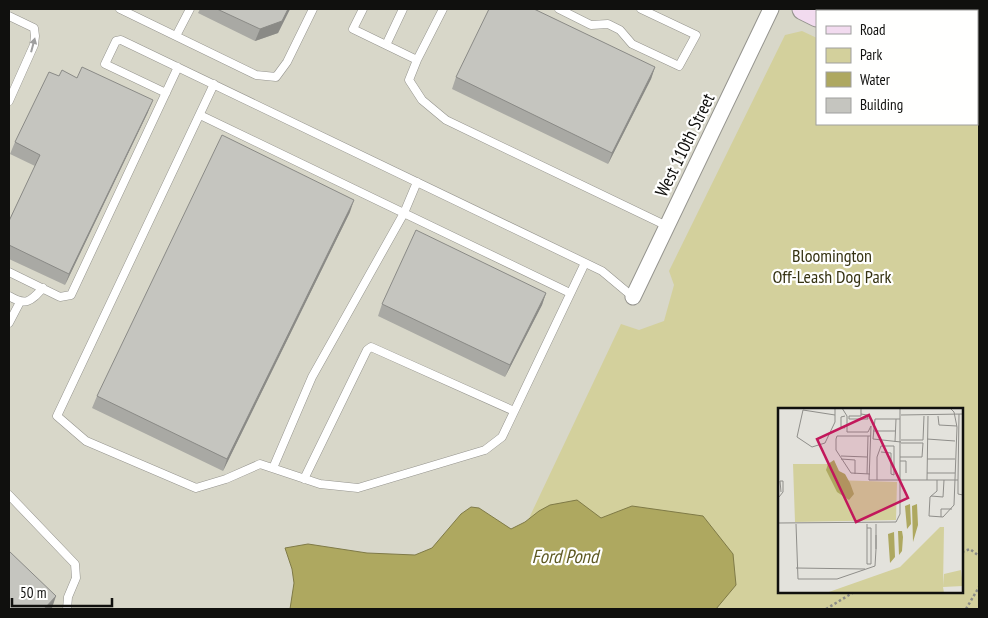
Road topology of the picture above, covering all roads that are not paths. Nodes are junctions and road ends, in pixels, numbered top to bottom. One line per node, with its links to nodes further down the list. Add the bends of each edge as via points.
1 (120, 9): 13 (lane)
2 (190, 9): 13 (lane)
3 (313, 9): 13 (lane, via 287,62 276,76 256,75)
4 (363, 9): 14 (lane, via 353,29)
5 (403, 9): 14 (lane)
6 (443, 9): 15 (lane)
7 (559, 9): 8 (lane, via 591,25 608,24 620,30 632,44 679,66 696,35)
8 (641, 9)
9 (771, 9): 24 (street, West 110th Street)
10 (803, 9): 12 (street)
11 (9, 16): 18 (lane, one-way to 11, via 34,46 36,36 34,28)
12 (816, 16)
13 (176, 36)
14 (386, 45): 15 (lane)
15 (417, 60): 24 (lane, via 409,80 422,100 446,120)
16 (178, 67): 17 (lane); 19 (lane); 19 (lane, via 121,40 116,41 106,64)
17 (214, 84): 21 (lane); 22 (lane)
18 (12, 85): 20 (lane)
19 (166, 93): 27 (lane, via 71,295 60,297)
20 (9, 101)
21 (200, 115): 23 (lane); 34 (lane, via 57,416 86,441 196,488 260,464)
22 (417, 182): 23 (lane); 25 (lane)
23 (404, 213): 28 (lane); 34 (lane, via 312,377)
24 (667, 226): 30 (street, West 110th Street)
25 (585, 262): 28 (lane); 30 (lane, via 602,271)
26 (9, 272): 27 (lane)
27 (43, 288): 31 (lane, via 31,301)
28 (570, 293): 33 (lane)
29 (9, 296): 31 (lane)
30 (634, 297)
31 (20, 302): 32 (lane)
32 (9, 323)
33 (514, 411): 35 (lane, via 502,437 485,450 358,488); 35 (lane, via 371,347 366,350)
34 (273, 468): 35 (lane)
35 (304, 479)
36 (9, 495): 37 (lane, via 75,564 76,578)
37 (67, 609)

